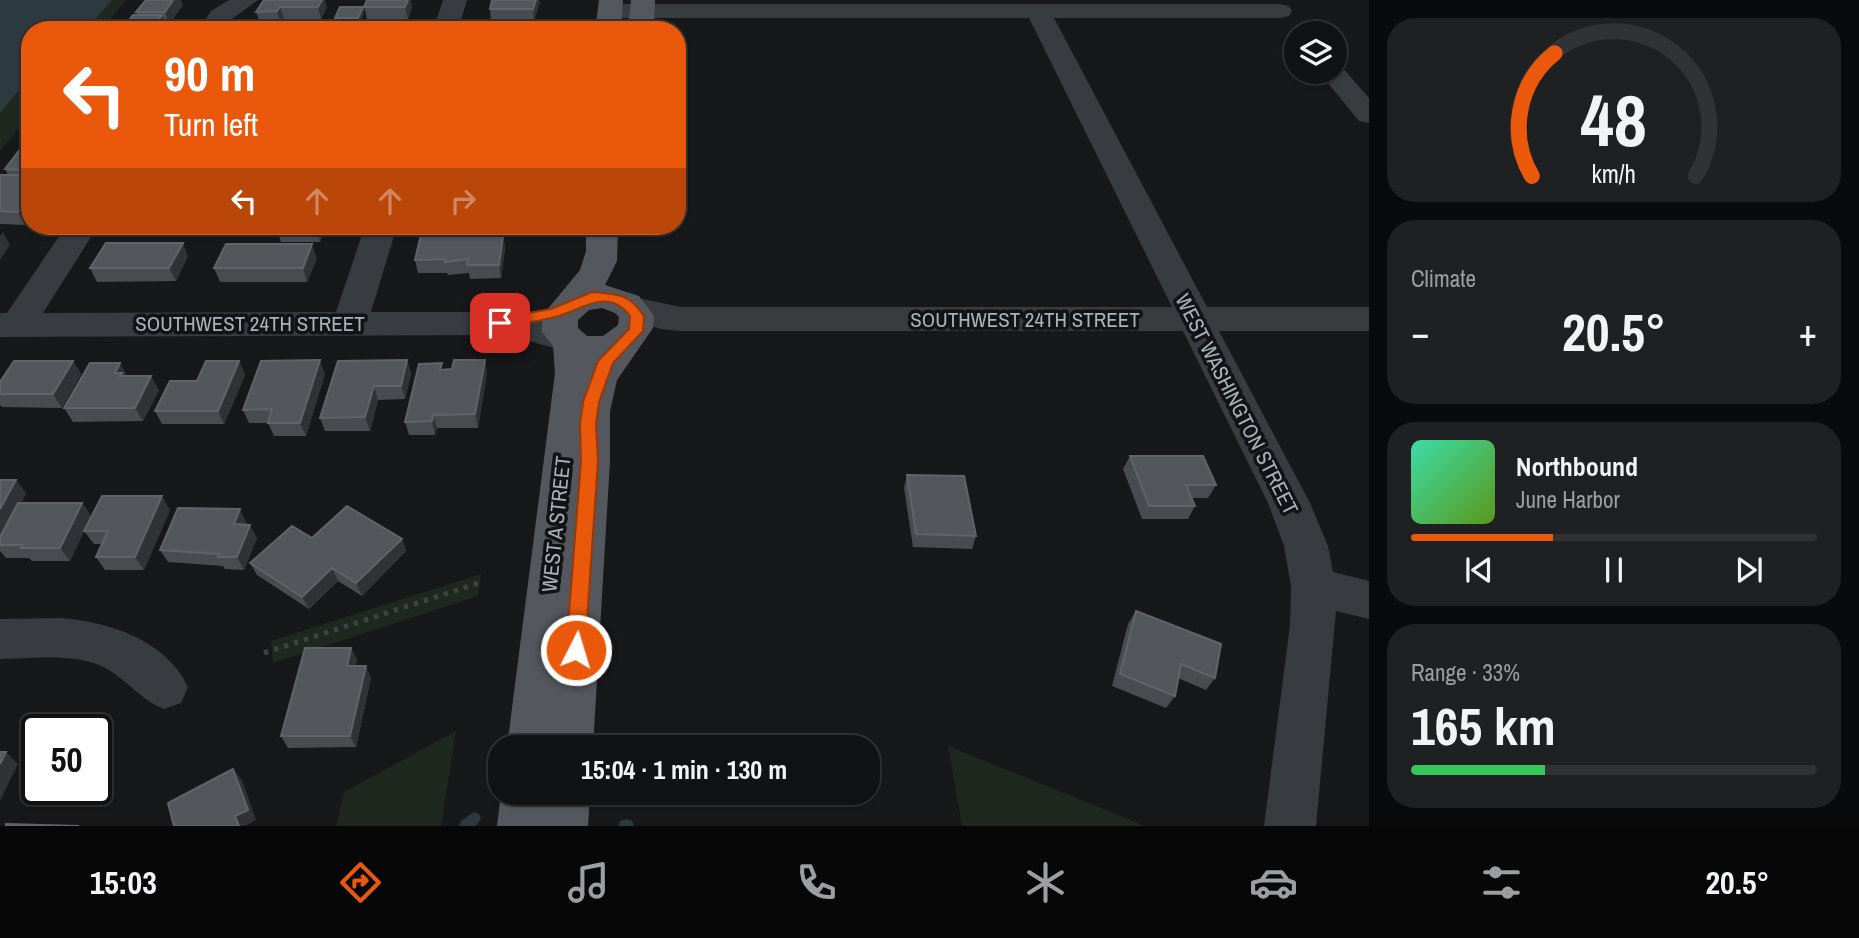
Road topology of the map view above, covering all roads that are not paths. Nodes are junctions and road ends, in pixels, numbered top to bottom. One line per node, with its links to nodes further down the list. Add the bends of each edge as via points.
1 (246, 0): 7 (street)
2 (455, 0): 8 (street)
3 (1038, 11): 4 (street); 6 (street); 16 (street, WEST WASHINGTON STREET)
4 (1281, 12)
5 (610, 14): 6 (street)
6 (642, 14)
7 (217, 21)
8 (448, 21)
9 (1342, 84): 10 (street)
10 (1369, 115)
11 (75, 235): 20 (street)
12 (378, 235): 18 (street)
13 (603, 235): 19 (main road, via 602,261)
14 (626, 235): 17 (main road, via 625,291)
15 (1369, 319): 16 (street, SOUTHWEST 24TH STREET)
16 (1195, 320): 17 (street, SOUTHWEST 24TH STREET); 21 (street, WEST WASHINGTON STREET, via 1289,502 1306,546)
17 (631, 321): 19 (main road, via 606,296 579,300); 19 (main road, via 617,346 593,350); 26 (main road, WEST A STREET, via 606,361 591,402)
18 (350, 323): 19 (street, SOUTHWEST 24TH STREET); 20 (street, SOUTHWEST 24TH STREET)
19 (567, 324): 25 (main road, WEST A STREET, via 574,373)
20 (9, 325)
21 (1313, 586): 22 (street); 31 (street, WEST WASHINGTON STREET, via 1313,625)
22 (1369, 600)
23 (0, 639): 24 (street, via 98,644 141,665)
24 (164, 687)
25 (533, 735)
26 (569, 735)
27 (526, 805): 29 (main road)
28 (563, 805): 30 (main road)
29 (523, 826)
30 (562, 826)
31 (1290, 826)

